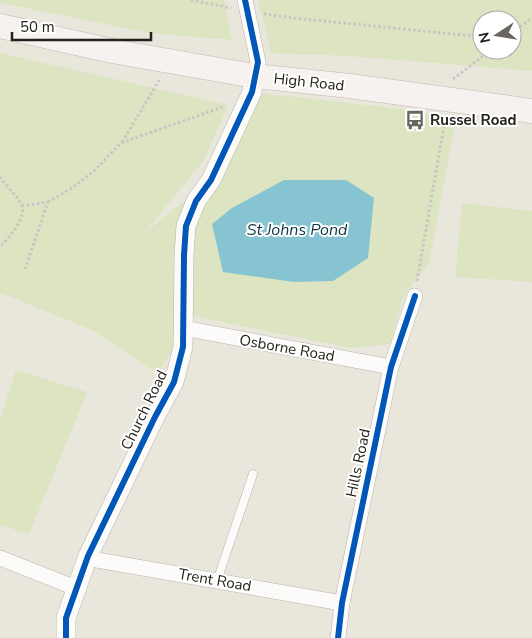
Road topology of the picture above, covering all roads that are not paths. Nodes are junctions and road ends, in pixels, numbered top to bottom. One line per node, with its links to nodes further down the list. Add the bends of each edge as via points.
1 (246, 6): 3 (street, via 258,62)
2 (0, 26): 3 (main road, High Road, via 168,61)
3 (253, 84): 4 (main road, High Road, via 439,98); 6 (street, Church Road, via 211,180 196,201 186,226)
4 (532, 111)
5 (415, 296): 7 (street, Hills Road)
6 (183, 328): 7 (street, Osborne Road); 9 (street, Church Road, via 183,347 174,382)
7 (391, 367): 13 (street, Hills Road)
8 (253, 474): 11 (lane)
9 (88, 556): 11 (street, Trent Road); 12 (street, Church Road)
10 (0, 558): 12 (street)
11 (218, 581): 13 (street, Trent Road)
12 (76, 588): 14 (street, Church Road, via 66,618)
13 (342, 603): 15 (street, Hills Road)
14 (66, 638)
15 (338, 638)

